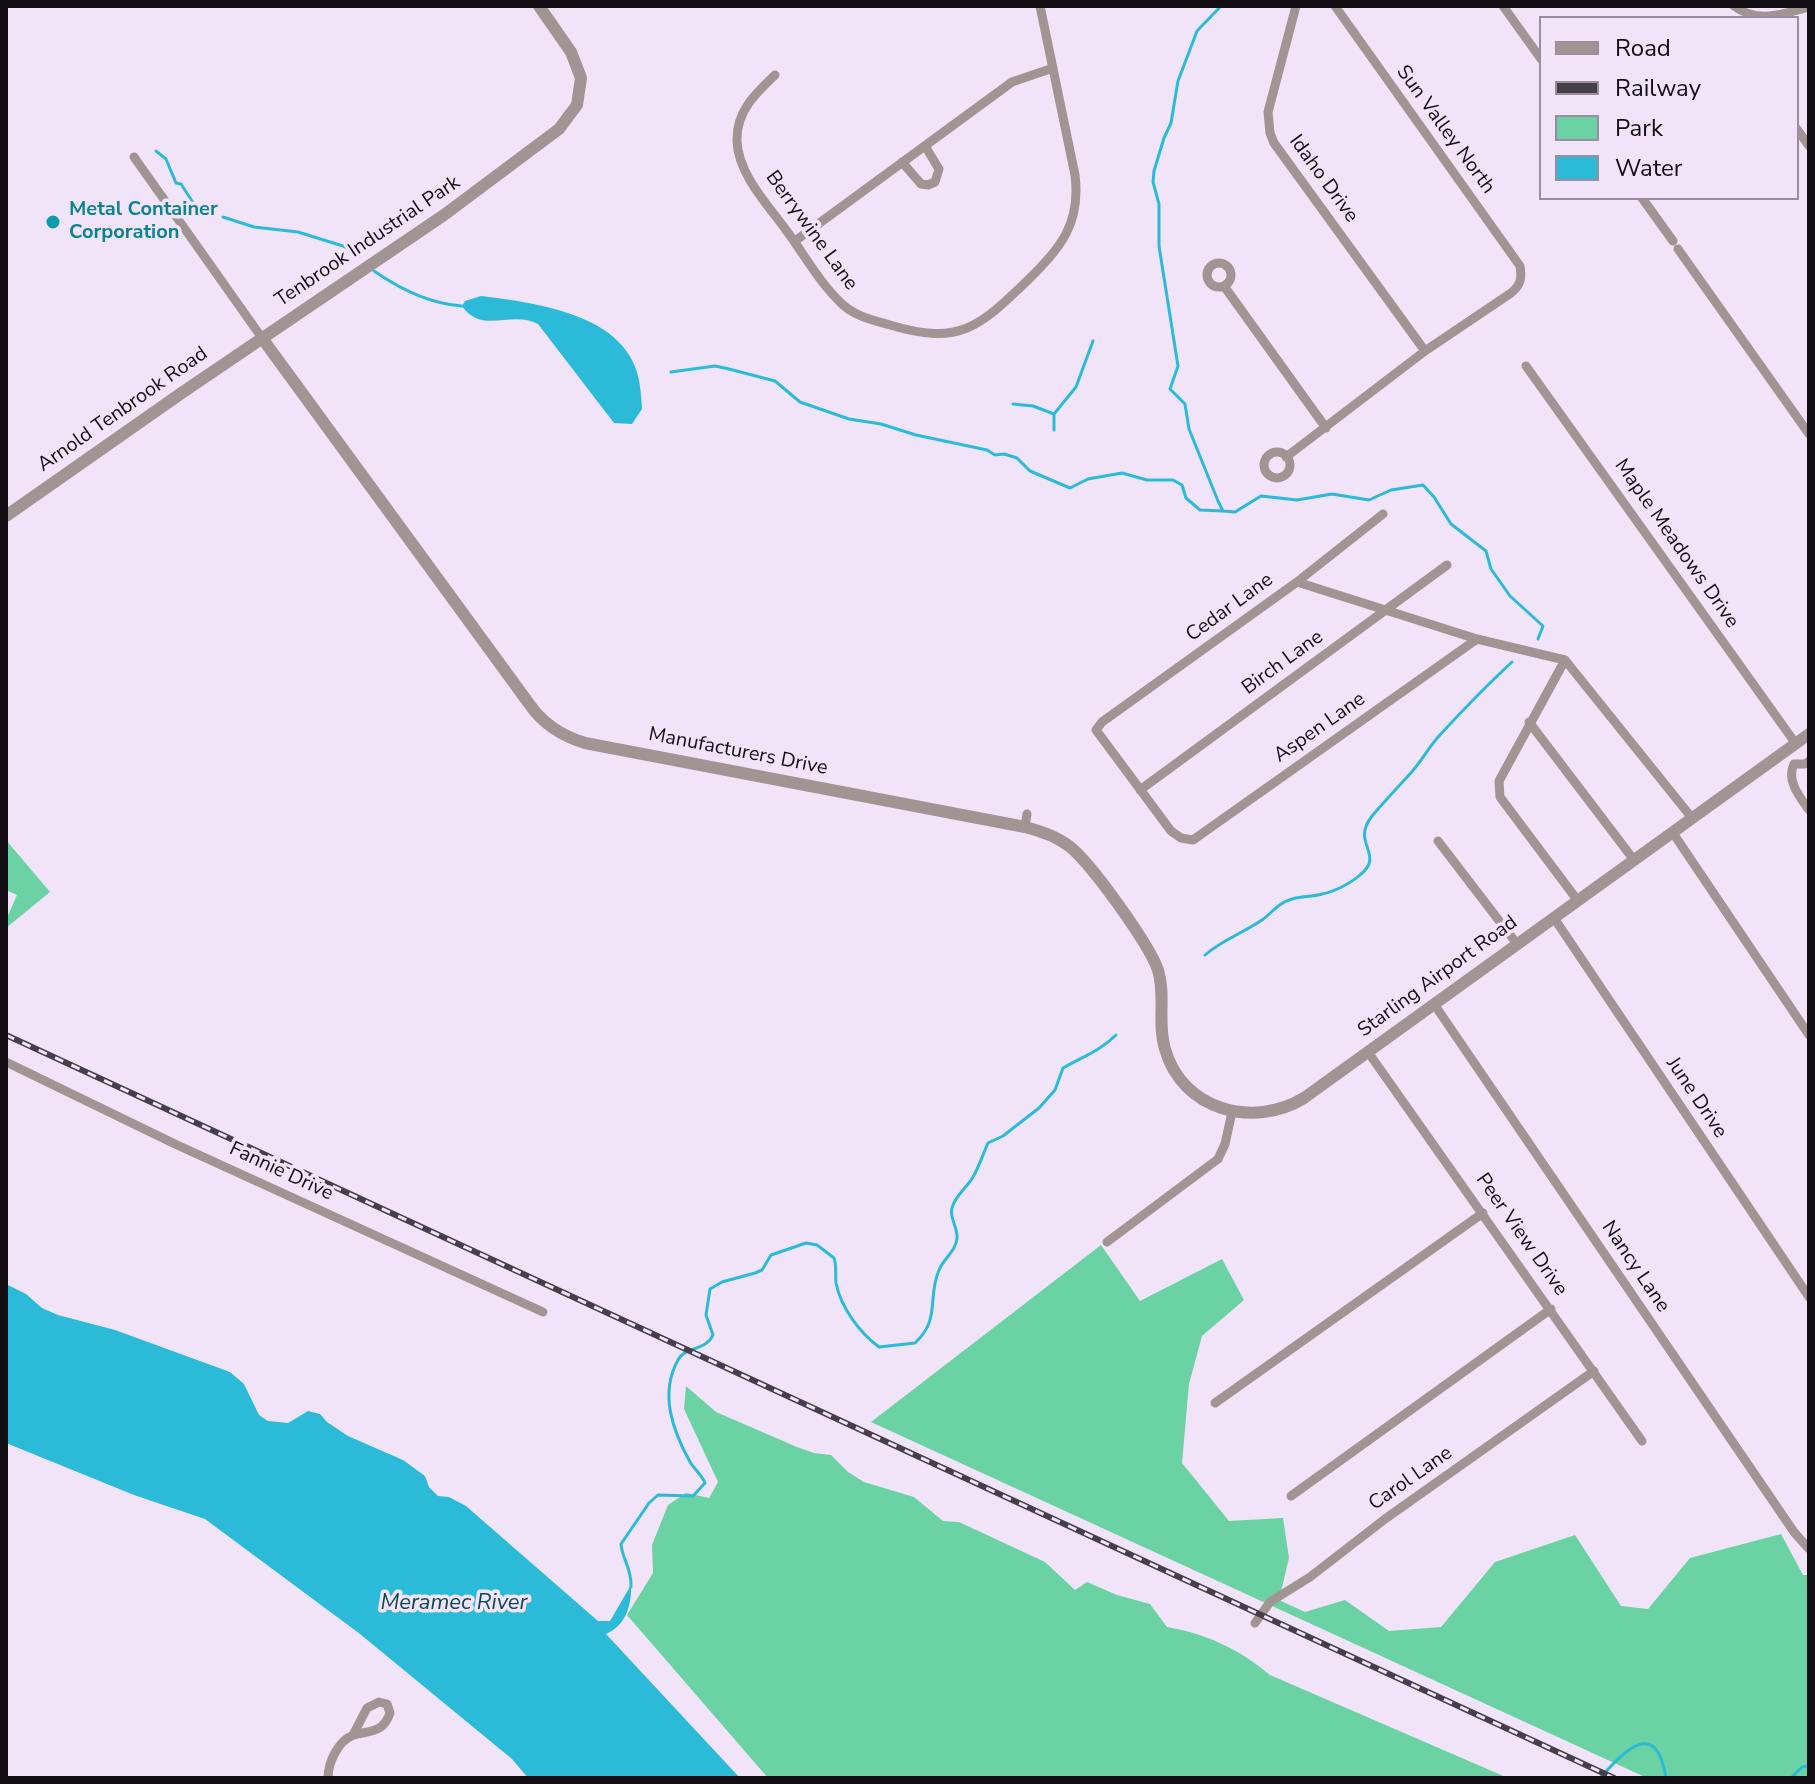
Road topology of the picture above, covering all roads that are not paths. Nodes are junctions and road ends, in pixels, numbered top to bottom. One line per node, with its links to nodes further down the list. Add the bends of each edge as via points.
1 (539, 6): 19 (street, Tenbrook Industrial Park, via 580,72 580,96 567,120 444,215)
2 (1040, 6): 11 (street, Berrywine Lane)
3 (1296, 6): 20 (street, Idaho Drive, via 1268,112 1270,133)
4 (1335, 6): 20 (street, Sun Valley North, via 1520,266 1519,287)
5 (1503, 6): 10 (street)
6 (1734, 6): 8 (street)
7 (1809, 7): 9 (street)
8 (1755, 16)
9 (1770, 16)
10 (1539, 56)
11 (1053, 68): 13 (street, via 1012,82); 17 (street, Berrywine Lane, via 1076,184 1073,218 1052,255 980,322 958,332 925,333 857,314 839,302)
12 (775, 75): 17 (street, Berrywine Lane, via 746,105 737,142 746,172)
13 (925, 146): 15 (street); 15 (street, via 939,169 933,183 919,182)
14 (134, 157): 19 (street)
15 (902, 162): 17 (street)
16 (1643, 200): 23 (street)
17 (795, 241)
18 (1224, 286): 22 (street)
19 (262, 338): 26 (street, Arnold Tenbrook Road); 50 (street, Manufacturers Drive, via 534,711 554,729 590,744 1026,821 1066,843 1149,951 1162,990 1162,1037 1173,1069 1198,1097)
20 (1425, 351): 22 (street)
21 (1526, 366): 34 (street, Maple Meadows Drive)
22 (1326, 428): 24 (street)
23 (1809, 434)
24 (1286, 457)
25 (1383, 514): 28 (street, Cedar Lane)
26 (6, 516)
27 (1447, 565): 29 (street, Birch Lane)
28 (1297, 582): 29 (street); 37 (street, Cedar Lane, via 1102,722 1096,730)
29 (1387, 610): 30 (street); 37 (street, Birch Lane)
30 (1477, 639): 31 (street); 37 (street, Aspen Lane, via 1193,840 1171,831)
31 (1565, 660): 32 (street); 39 (street)
32 (1529, 722): 42 (street); 43 (street, via 1499,781 1500,797)
33 (1809, 734): 34 (street, Starling Airport Road)
34 (1791, 748): 35 (street, Maple Meadows Drive); 39 (street, Starling Airport Road)
35 (1803, 763): 36 (street); 38 (street, via 1791,771 1792,782)
36 (1809, 775)
37 (1140, 790)
38 (1809, 810)
39 (1692, 818): 40 (street, Starling Airport Road)
40 (1673, 833): 42 (street, Starling Airport Road); 47 (street)
41 (1438, 841): 45 (street)
42 (1634, 860): 43 (street, Starling Airport Road)
43 (1578, 901): 44 (street, Starling Airport Road)
44 (1554, 918): 45 (street, Starling Airport Road); 53 (street, June Drive)
45 (1517, 944): 46 (street, Starling Airport Road)
46 (1434, 1004): 48 (street, Starling Airport Road); 60 (street, Nancy Lane)
47 (1809, 1035)
48 (1368, 1052): 50 (street, Starling Airport Road, via 1289,1107 1264,1114); 51 (street, Peer View Drive)
49 (6, 1062): 55 (street, Fannie Drive)
50 (1232, 1112): 52 (street, via 1218,1159)
51 (1483, 1213): 54 (street, Peer View Drive); 57 (street)
52 (1107, 1242)
53 (1809, 1297)
54 (1551, 1309): 56 (street, Peer View Drive); 59 (street)
55 (543, 1312)
56 (1594, 1371): 58 (street, Peer View Drive); 61 (street, Carol Lane, via 1270,1602)
57 (1215, 1403)
58 (1642, 1441)
59 (1291, 1496)
60 (1809, 1549)
61 (1255, 1623)
62 (353, 1735): 63 (street, via 333,1756)
63 (328, 1778)

